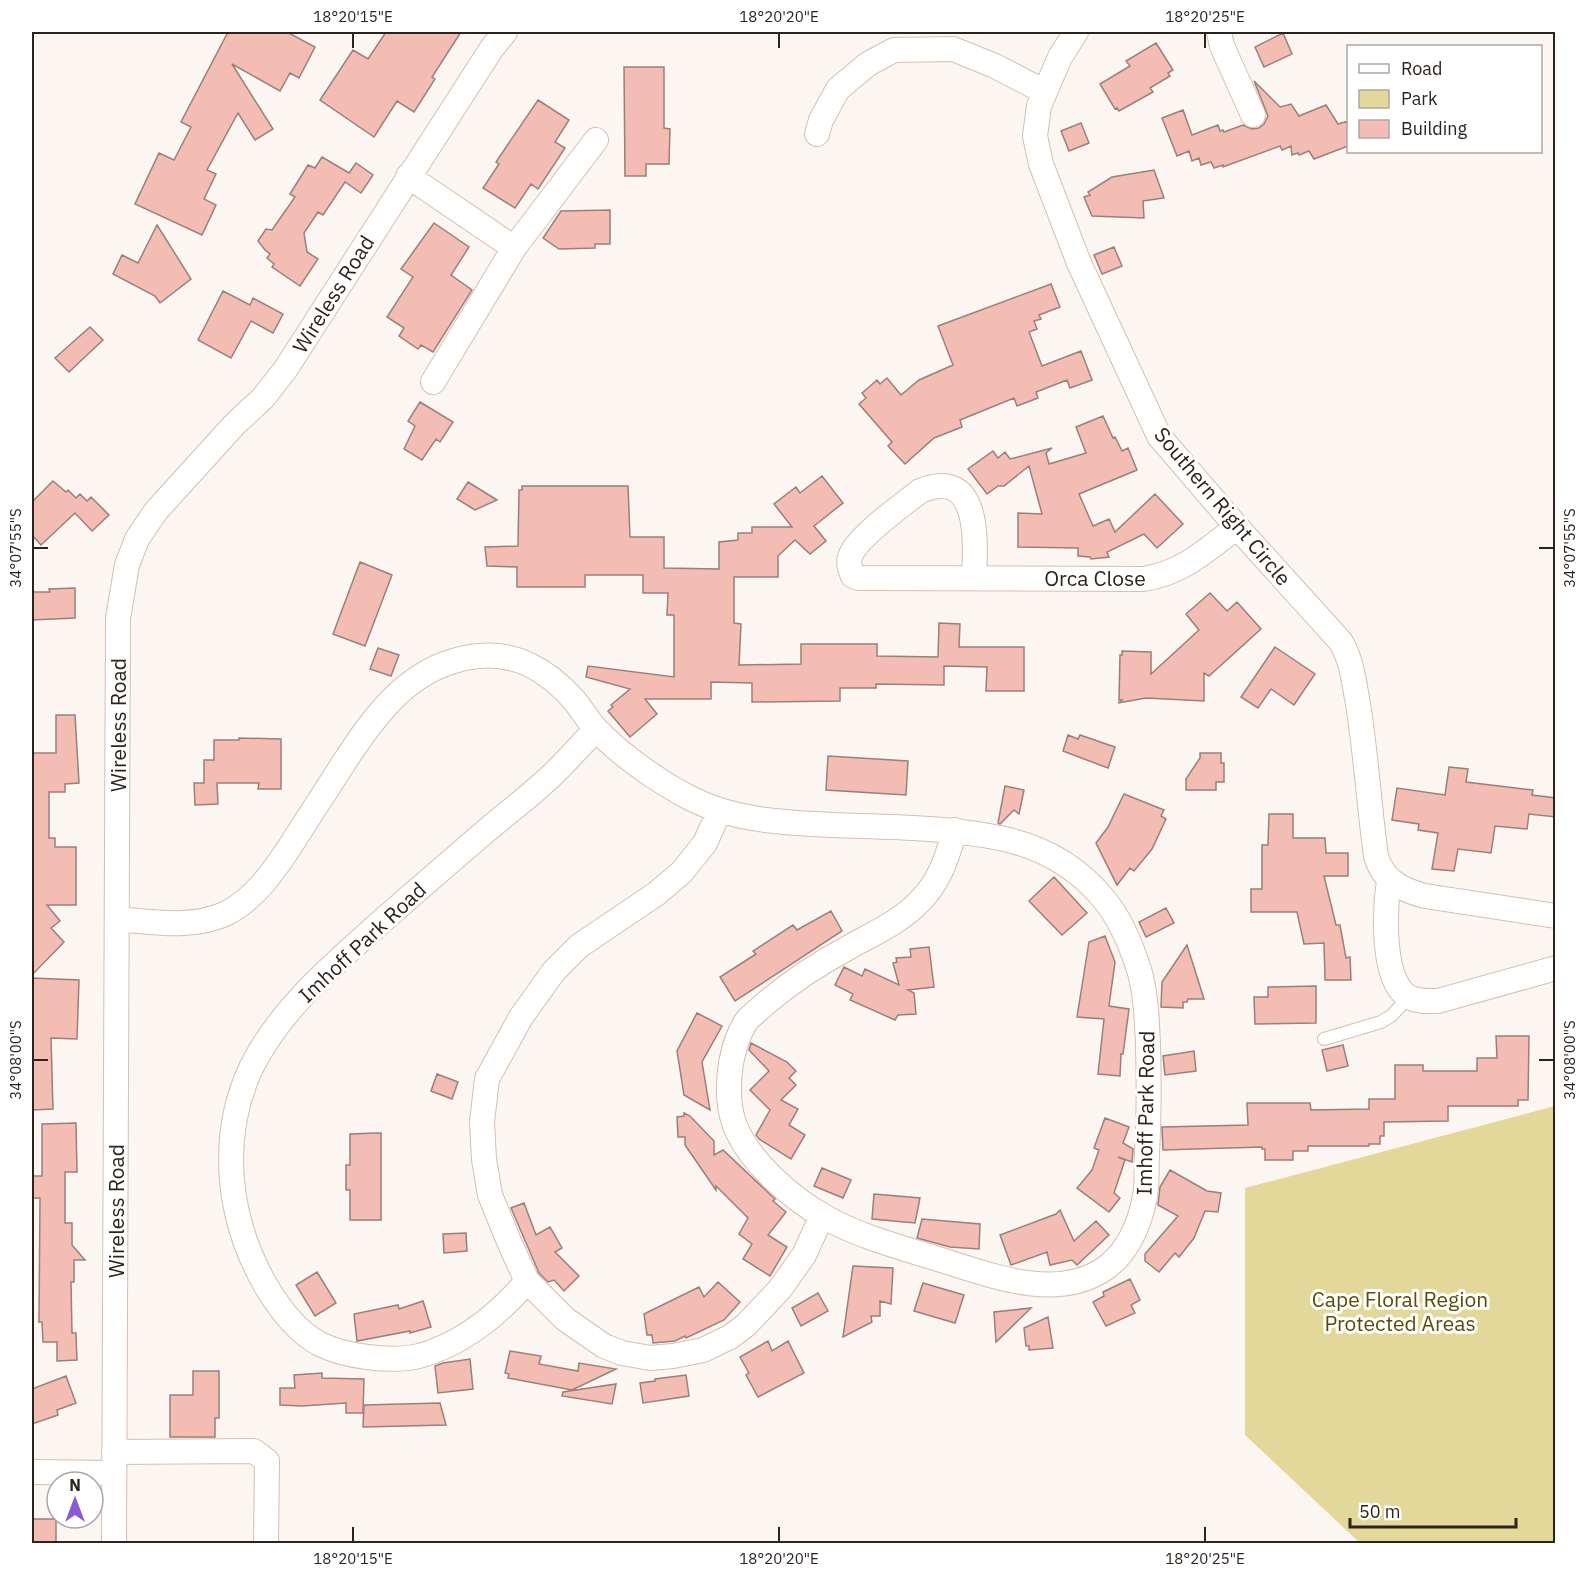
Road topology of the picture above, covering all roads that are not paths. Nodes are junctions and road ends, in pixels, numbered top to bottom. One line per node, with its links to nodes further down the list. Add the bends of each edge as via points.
1 (505, 32): 8 (street, Wireless Road)
2 (1076, 32): 4 (street, Southern Right Circle)
3 (1219, 32): 5 (street)
4 (1045, 92): 6 (street, via 953,49 894,50 868,64 838,89); 11 (street, Southern Right Circle, via 1035,136 1079,263 1159,436)
5 (1252, 115)
6 (817, 134)
7 (596, 140): 9 (street)
8 (408, 176): 9 (street); 18 (street, Wireless Road, via 281,376 156,511 136,539 118,618)
9 (514, 248): 10 (street)
10 (434, 382)
11 (1237, 527): 12 (street, Orca Close, via 1179,569 1160,577); 16 (street, Southern Right Circle, via 1347,652 1363,733 1376,856)
12 (974, 577): 12 (street, Orca Close, via 859,578 853,576 850,558 860,540 920,491 942,485 961,493 972,514)
13 (596, 729): 14 (street, Imhoff Park Road, via 666,784); 18 (street, Imhoff Park Road, via 552,677 518,659 479,656 446,663 420,675 368,725 283,857 252,896 225,914 199,921 176,924); 23 (street, Imhoff Park Road, via 549,778 325,972 275,1029 251,1068 235,1110 232,1191 240,1230 273,1298 296,1327 318,1343 348,1355 416,1357 443,1347 493,1317)
14 (720, 810): 15 (street, Imhoff Park Road, via 778,822); 23 (street, via 705,843 682,872 579,946 554,971 521,1017 488,1079 482,1122 490,1195)
15 (955, 830): 22 (street, Imhoff Park Road, via 940,875 919,903 784,989 748,1018 736,1040 729,1098 734,1123 747,1147 768,1172); 22 (street, Imhoff Park Road, via 1036,847 1069,865 1104,899 1125,933 1141,976 1147,1022 1145,1200 1117,1260 1098,1274 1047,1285 977,1271 894,1245)
16 (1389, 880): 17 (street, via 1425,896); 20 (street, via 1385,913 1390,966)
17 (1556, 916)
18 (118, 919): 24 (street, Wireless Road)
19 (1556, 968): 20 (street, via 1438,1001)
20 (1408, 998): 21 (lane, via 1381,1022)
21 (1324, 1039)
22 (822, 1216): 23 (street, via 804,1255 780,1289 746,1325 703,1350 650,1358 604,1346 565,1318)
23 (527, 1281)
24 (114, 1463): 25 (street); 26 (street, Wireless Road); 27 (street, via 254,1451 267,1461)
25 (32, 1472)
26 (114, 1544)
27 (266, 1544)

